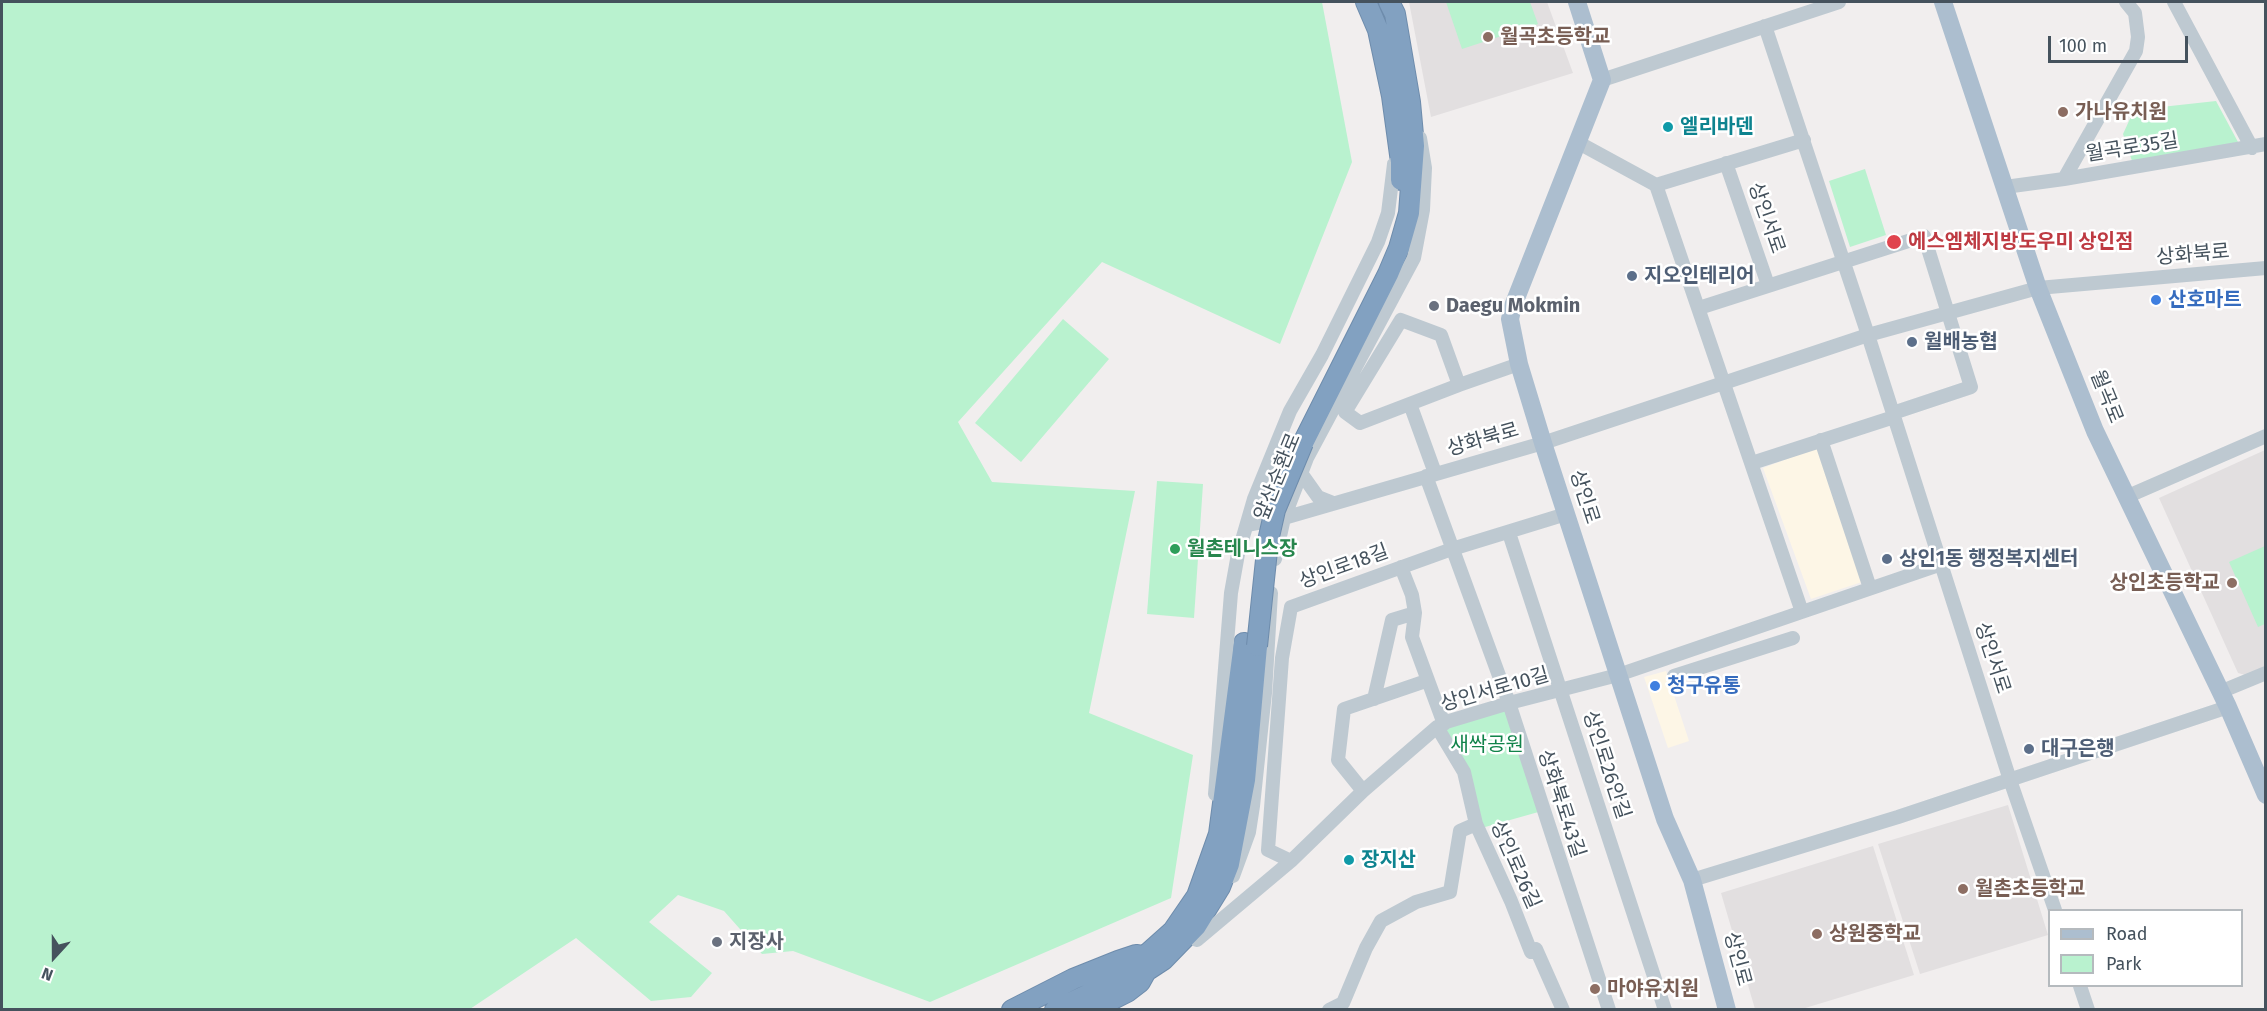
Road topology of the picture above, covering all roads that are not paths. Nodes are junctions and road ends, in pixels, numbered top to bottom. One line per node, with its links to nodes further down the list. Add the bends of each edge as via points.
1 (1366, 2): 10 (highway, 앞산순환로)
2 (1389, 2): 10 (highway, 앞산순환로, via 1395,14)
3 (1577, 2): 9 (main road)
4 (1839, 2): 8 (street)
5 (1943, 2): 17 (main road, 월곡로)
6 (2126, 2): 15 (street, via 2135,13 2136,51)
7 (2174, 2): 13 (street)
8 (1765, 26): 9 (street); 11 (street, 상인서로)
9 (1602, 80): 12 (main road, 상인로)
10 (1401, 102): 32 (highway, 앞산순환로, via 1401,195 1390,246); 35 (street, via 1425,168 1423,210 1414,258)
11 (1804, 140): 14 (street, 상인서로); 18 (street, 상인서로)
12 (1577, 142): 16 (street); 25 (main road, 상인로, via 1513,306 1510,319)
13 (2259, 146): 15 (street, 월곡로35길)
14 (1726, 164): 16 (street, 상인서로); 20 (street, 상인서로)
15 (2064, 179): 17 (street, 월곡로35길)
16 (1656, 184): 22 (street)
17 (2005, 187): 21 (main road, 월곡로)
18 (1844, 261): 20 (street, 상인서로); 23 (street, via 1924,236); 24 (street, 상인서로)
19 (2265, 268): 21 (street, 상화북로)
20 (1768, 285): 22 (street, 상인서로)
21 (2038, 288): 23 (street, 상화북로); 37 (main road, 월곡로)
22 (1699, 308): 26 (street)
23 (1947, 313): 24 (street, 상화북로); 29 (street, via 1971,387)
24 (1868, 335): 26 (street, 상화북로); 29 (street, 상인서로)
25 (1519, 364): 27 (street); 33 (main road, 상인로)
26 (1725, 382): 33 (street, 상화북로); 34 (street)
27 (1459, 385): 28 (street); 28 (street, via 1441,335 1401,320 1345,412 1360,423)
28 (1410, 404): 36 (street, 상화북로43길)
29 (1893, 415): 31 (street); 44 (street, 상인서로)
30 (2265, 436): 37 (street)
31 (1821, 440): 34 (street); 46 (street)
32 (1290, 442): 35 (street, via 1279,452 1286,461); 41 (street, via 1254,499); 67 (highway, 앞산순환로, via 1256,531 1250,644 1219,834 1197,896)
33 (1543, 443): 36 (street, 상화북로); 39 (main road, 상인로)
34 (1752, 463): 47 (street)
35 (1303, 468): 38 (street, via 1318,497); 40 (street)
36 (1430, 475): 38 (street, 상화북로); 43 (street, 상화북로43길)
37 (2126, 497): 56 (main road, 월곡로)
38 (1333, 503): 40 (street, 상화북로)
39 (1566, 514): 42 (street, 상인로18길); 51 (main road, 상인로)
40 (1284, 518): 41 (street, 상화북로); 66 (street, via 1275,552 1265,693 1249,832 1237,869)
41 (1248, 525): 67 (street, via 1232,584 1209,843 1199,873 1168,924)
42 (1509, 533): 43 (street, 상인로18길); 54 (street, 상인로26안길)
43 (1452, 549): 45 (street, 상인로18길); 57 (street, 상화북로43길)
44 (1942, 564): 46 (street, 상인서로10길); 59 (street, 상인서로)
45 (1401, 567): 48 (street, 상인로26길); 63 (street, 상인로18길, via 1291,607 1282,658 1268,850)
46 (1869, 588): 47 (street, 상인서로10길)
47 (1802, 612): 51 (street, 상인서로10길)
48 (1415, 613): 53 (street, 상인로26길, via 1412,637); 55 (street, via 1392,620)
49 (1792, 638): 52 (street)
50 (2265, 673): 56 (street)
51 (1618, 675): 54 (street, 상인서로10길); 64 (main road, 상인로, via 1665,819)
52 (1674, 676)
53 (1426, 681): 55 (street); 58 (street, 상인로26길)
54 (1562, 691): 57 (street, 상인서로10길); 77 (street, 상인로26안길)
55 (1374, 699): 60 (street, via 1344,709 1339,744 1338,759)
56 (2224, 700): 59 (street); 61 (main road, 월곡로)
57 (1509, 703): 58 (street, 상인서로10길); 76 (street, 상화북로43길)
58 (1440, 725): 60 (street, 상인서로10길); 62 (street, 상인로26길, via 1464,772)
59 (2010, 780): 64 (street); 65 (street, 상인서로)
60 (1363, 791): 63 (street, 상인서로10길)
61 (2265, 795)
62 (1476, 824): 69 (street, via 1460,831 1450,892 1416,902 1381,921 1366,948); 75 (street, 상인로26길, via 1531,952 1536,949)
63 (1291, 861): 66 (street, 상인서로10길)
64 (1692, 880): 78 (main road, 상인로)
65 (2055, 909)
66 (1197, 940): 67 (street, 상인서로10길)
67 (1153, 959): 70 (highway, via 1136,956 1118,961); 71 (highway, 앞산순환로); 72 (highway, 앞산순환로, via 1109,996); 73 (highway, via 1140,982 1127,993)
68 (2080, 987): 79 (street)
69 (1346, 1006): 74 (street)
70 (1012, 1010)
71 (1055, 1010)
72 (1080, 1010)
73 (1091, 1010)
74 (1329, 1010)
75 (1563, 1010)
76 (1609, 1010)
77 (1665, 1010)
78 (1727, 1010)
79 (2088, 1010)

